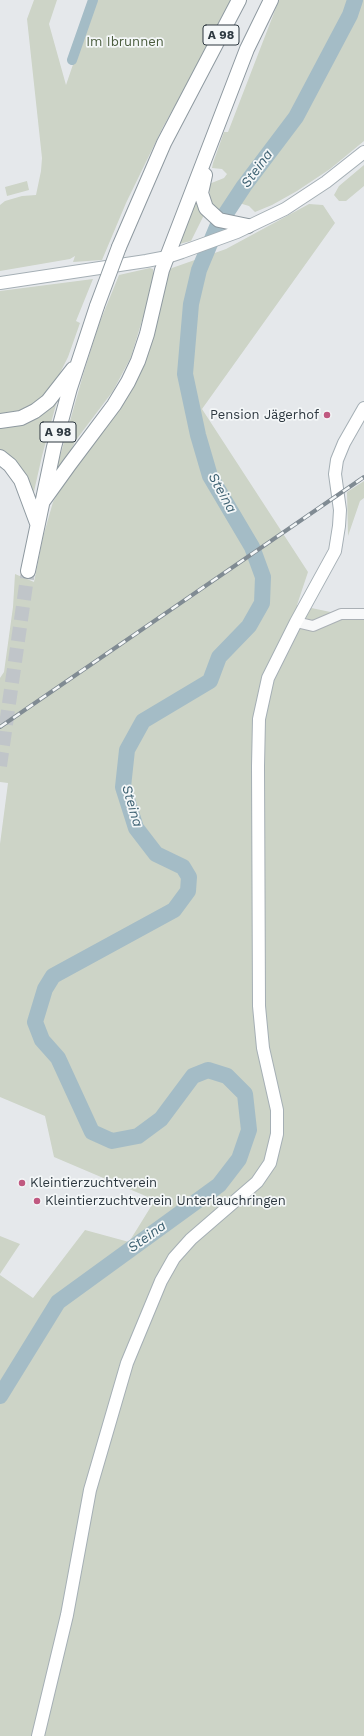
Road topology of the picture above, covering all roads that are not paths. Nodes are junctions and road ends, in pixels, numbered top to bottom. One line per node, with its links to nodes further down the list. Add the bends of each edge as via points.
1 (239, 0): 7 (highway, A 98, bridge, via 164,143 130,218)
2 (272, 0): 4 (highway, via 205,174 201,193 206,208 219,220); 5 (highway, via 248,49)
3 (364, 152): 4 (main road, via 285,209)
4 (241, 227): 5 (main road)
5 (167, 257): 6 (main road); 11 (highway, via 147,334 128,382)
6 (0, 283)
7 (79, 360): 9 (highway, via 48,401 21,418); 11 (highway, A 98)
8 (364, 408): 15 (main road, via 337,460 340,526 335,551)
9 (0, 421)
10 (0, 457): 12 (highway, via 21,480)
11 (41, 504): 12 (highway, A 98)
12 (37, 525): 13 (highway, A 98)
13 (28, 571)
14 (364, 614): 15 (street, via 341,614 312,626)
15 (296, 622): 16 (main road, via 268,678 259,719 259,1006 263,1048 277,1110 277,1134 270,1163 257,1182 191,1239 174,1258 161,1281 127,1364 90,1490 67,1615)
16 (38, 1736)

